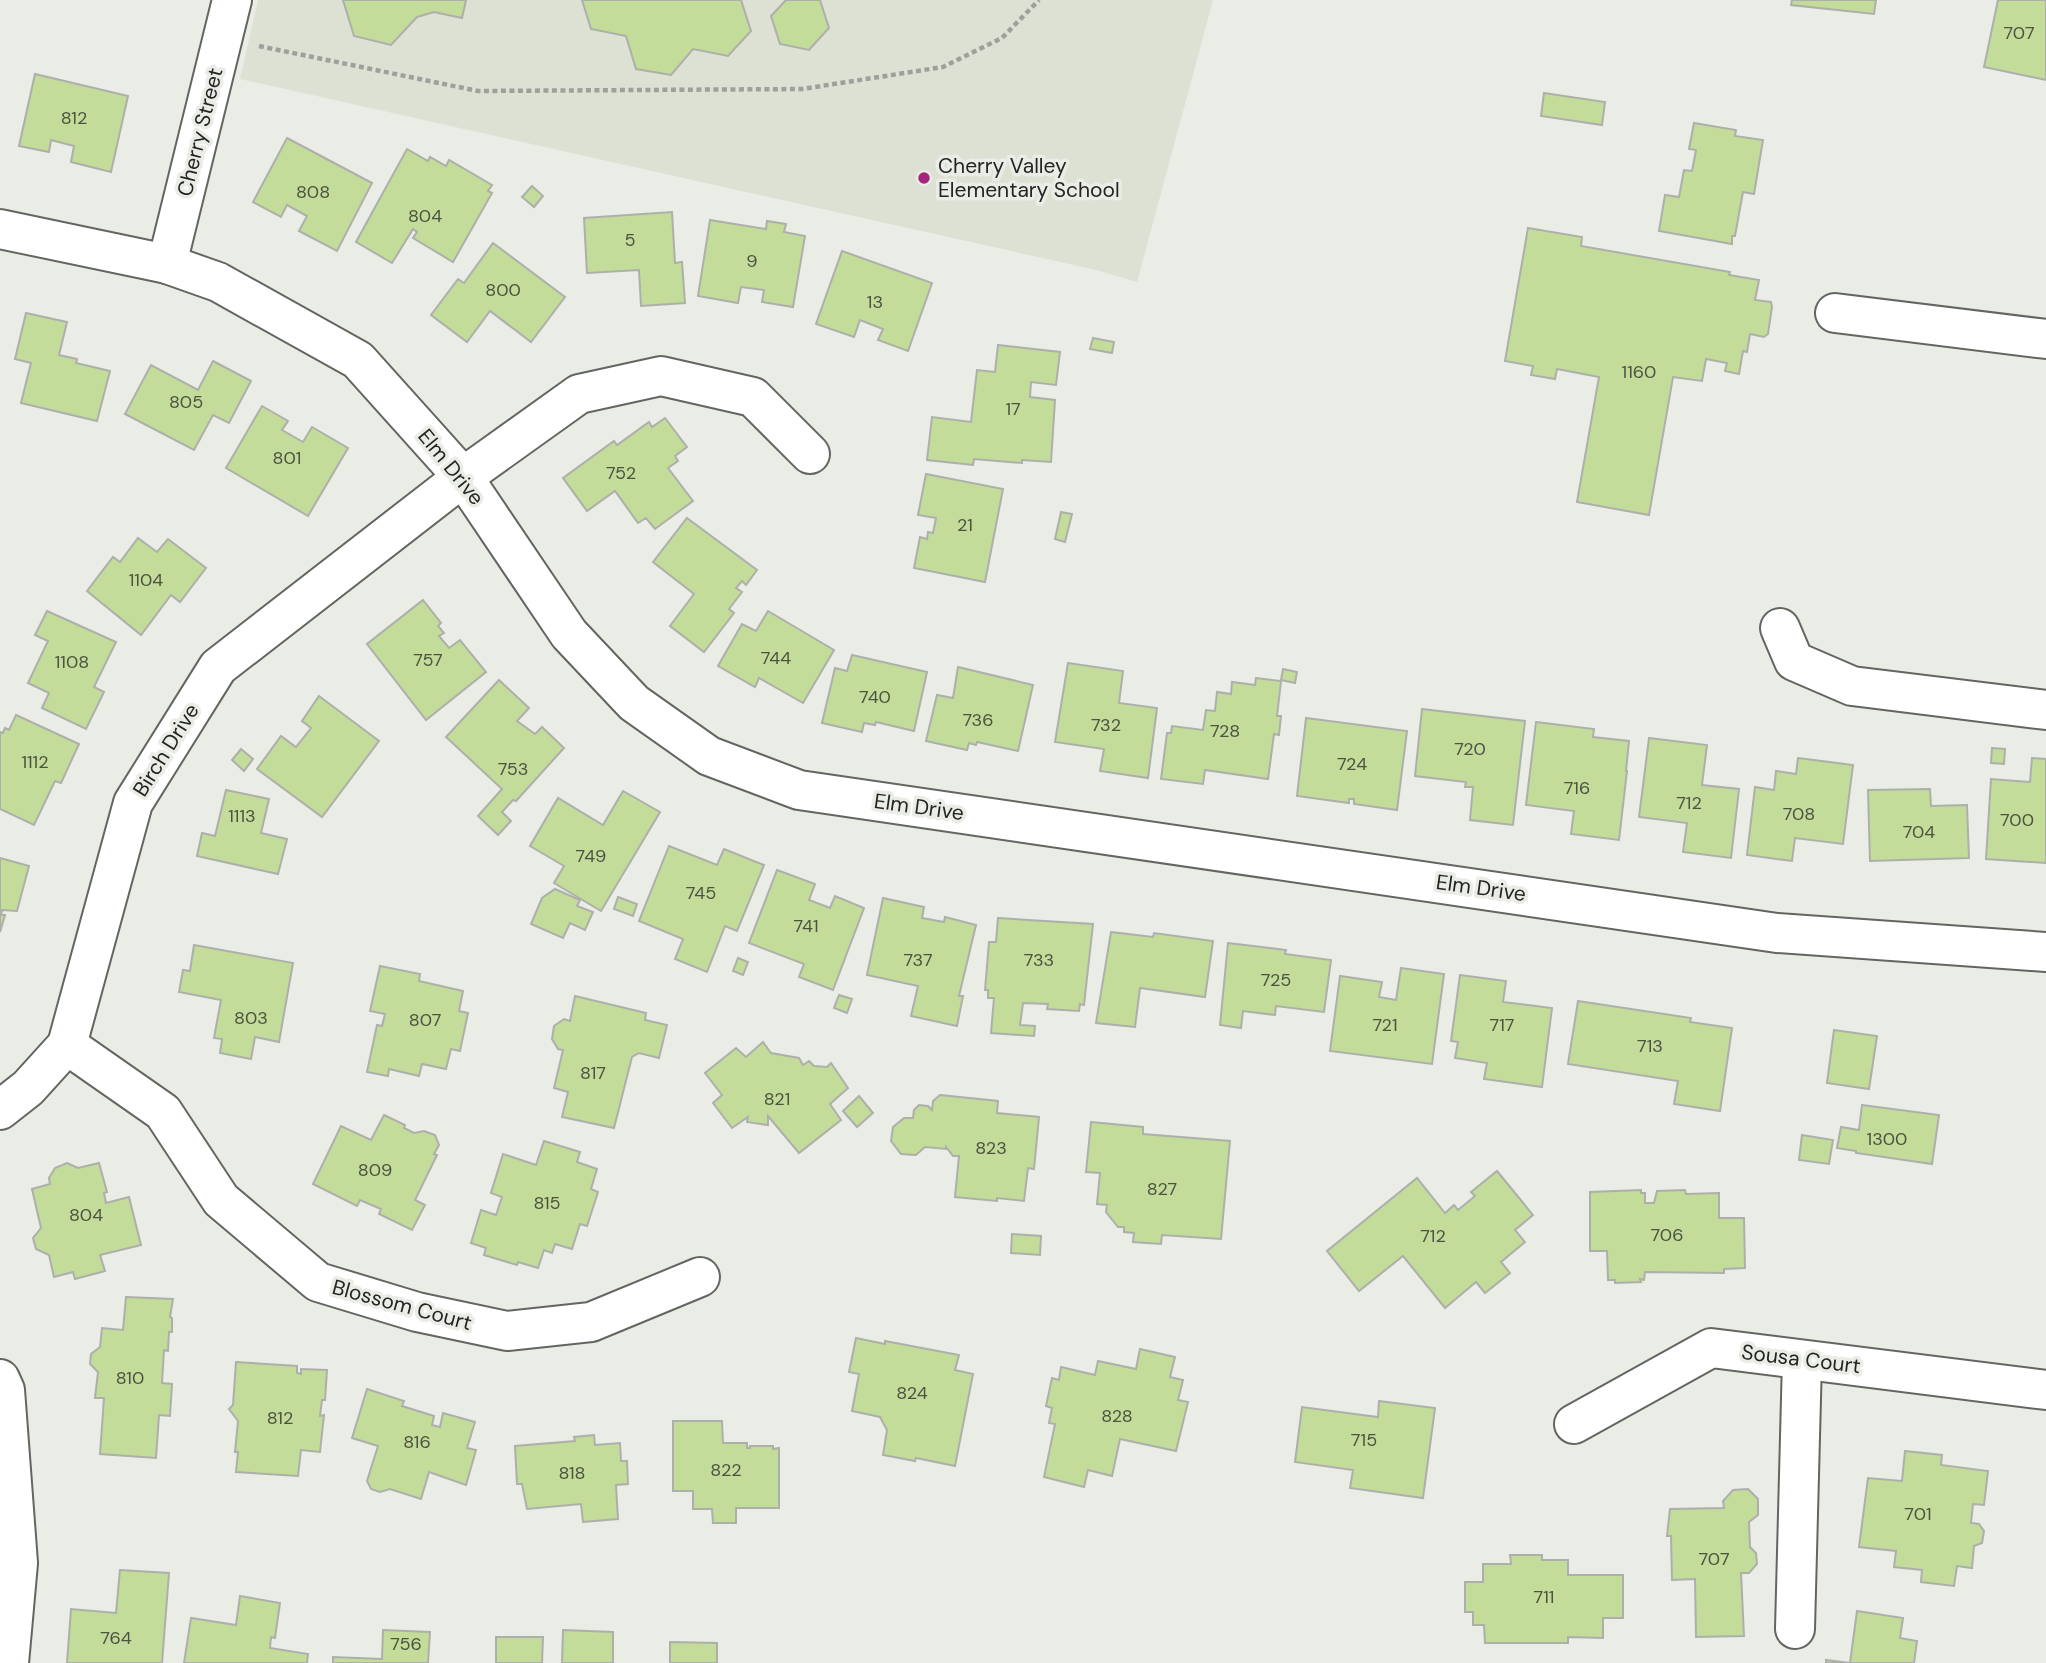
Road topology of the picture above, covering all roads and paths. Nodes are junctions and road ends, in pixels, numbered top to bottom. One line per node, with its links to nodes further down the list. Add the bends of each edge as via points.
1 (232, 0): 5 (street, Cherry Street)
2 (1039, 0): 3 (path, via 1002,38 943,67 802,89 478,91)
3 (254, 45)
4 (0, 229): 5 (street, Elm Drive)
5 (167, 264): 9 (street, Elm Drive, via 218,282 358,360)
6 (1835, 313): 7 (street)
7 (2046, 339)
8 (810, 454): 9 (street, Birch Drive, via 753,397 661,376 579,394)
9 (463, 477): 12 (street, Elm Drive, via 569,634 634,703 709,756 799,790 1777,933); 13 (street, Birch Drive, via 218,667 133,803)
10 (1780, 628): 11 (street, via 1794,661 1852,686)
11 (2046, 710)
12 (2046, 952)
13 (67, 1045): 14 (street, Birch Drive, via 28,1088); 15 (street, Blossom Court, via 163,1112 221,1200 318,1282 416,1312 507,1331 591,1322)
14 (0, 1110)
15 (700, 1277)
16 (1802, 1360): 18 (street, Sousa Court); 19 (street, Sousa Court, via 1711,1348); 20 (street)
17 (0, 1379): 21 (street, via 5,1390 18,1563)
18 (2046, 1390)
19 (1574, 1424)
20 (1795, 1629)
21 (9, 1663)

